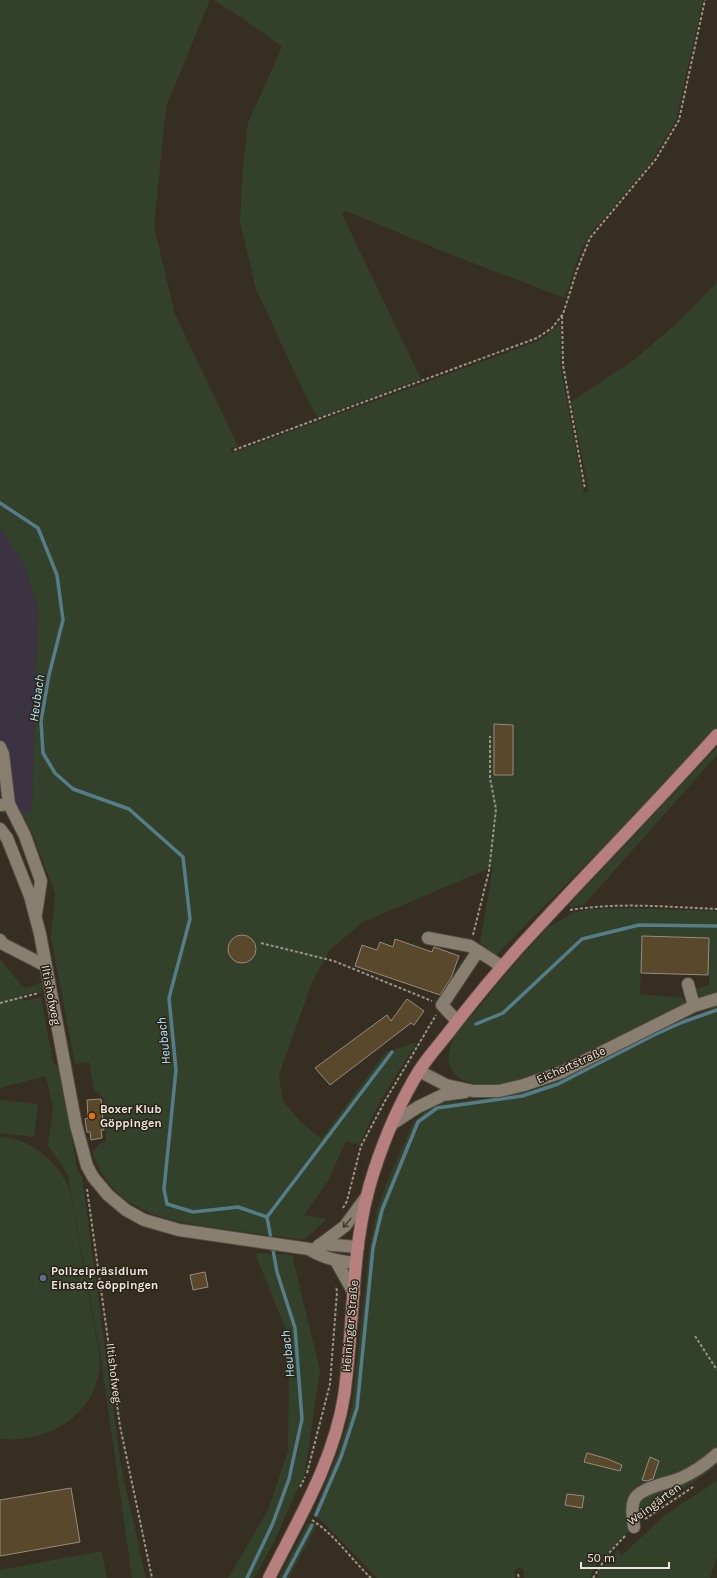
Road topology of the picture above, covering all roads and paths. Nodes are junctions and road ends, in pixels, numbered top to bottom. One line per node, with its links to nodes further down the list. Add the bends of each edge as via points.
1 (705, 0): 2 (path, via 679,120 656,159 590,238)
2 (562, 314): 3 (path, via 552,328 537,338); 4 (path, via 563,365)
3 (234, 450)
4 (585, 489)
5 (717, 735): 12 (main road, Heininger Straße)
6 (490, 736): 17 (path, via 490,778 496,809 489,871)
7 (0, 747): 8 (street, via 3,754)
8 (5, 804): 13 (street, via 25,836 42,881)
9 (0, 829): 10 (street, Iltishofweg, via 7,838)
10 (5, 848): 13 (street, Iltishofweg, via 30,896)
11 (717, 909): 12 (path, via 632,905 602,906)
12 (549, 914): 19 (main road, Heininger Straße)
13 (35, 917): 18 (street, Iltishofweg)
14 (428, 938): 17 (street)
15 (0, 940): 18 (street, via 3,944)
16 (261, 943): 24 (path, via 334,961)
17 (474, 948): 19 (street); 24 (street)
18 (46, 966): 21 (street, Iltishofweg)
19 (501, 966): 26 (main road, Heininger Straße)
20 (688, 984): 25 (street)
21 (50, 990): 23 (path); 35 (street, Iltishofweg, via 72,1078 76,1125 87,1166 108,1195 126,1210 144,1220 179,1230)
22 (717, 999): 25 (street, Eichertstraße)
23 (0, 1003)
24 (442, 1005): 26 (street); 32 (path, via 385,1101 362,1146)
25 (694, 1006): 28 (street, Eichertstraße, via 562,1072 500,1091)
26 (458, 1021): 27 (main road, Heininger Straße)
27 (419, 1071): 28 (street, Eichertstraße, via 446,1085); 29 (main road, Heininger Straße)
28 (473, 1090): 29 (street, via 443,1095)
29 (392, 1124): 31 (main road, Heininger Straße)
30 (87, 1188): 48 (path, Iltishofweg, via 120,1426)
31 (367, 1196): 33 (street, one-way to 33, via 345,1226); 34 (main road, Heininger Straße)
32 (342, 1209)
33 (321, 1244): 34 (street); 35 (street)
34 (358, 1247): 37 (main road, Heininger Straße)
35 (305, 1248): 36 (street, Iltishofweg)
36 (336, 1261): 37 (street, Iltishofweg); 39 (street)
37 (356, 1263): 39 (main road, Heininger Straße)
38 (334, 1281): 44 (path, via 337,1292 330,1384 307,1472)
39 (354, 1293): 45 (main road, Heininger Straße, via 344,1397 332,1442)
40 (695, 1336): 41 (path)
41 (717, 1370)
42 (717, 1454): 46 (street, via 704,1466 680,1478 641,1492 635,1498 632,1513)
43 (693, 1486): 46 (path, Weingärten)
44 (298, 1493)
45 (303, 1513): 49 (main road, Heininger Straße); 50 (path, via 326,1529 355,1563)
46 (634, 1527): 52 (path, Weingärten, via 609,1553)
47 (518, 1574): 51 (path)
48 (152, 1578)
49 (270, 1578)
50 (372, 1578)
51 (519, 1578)
52 (593, 1578)

